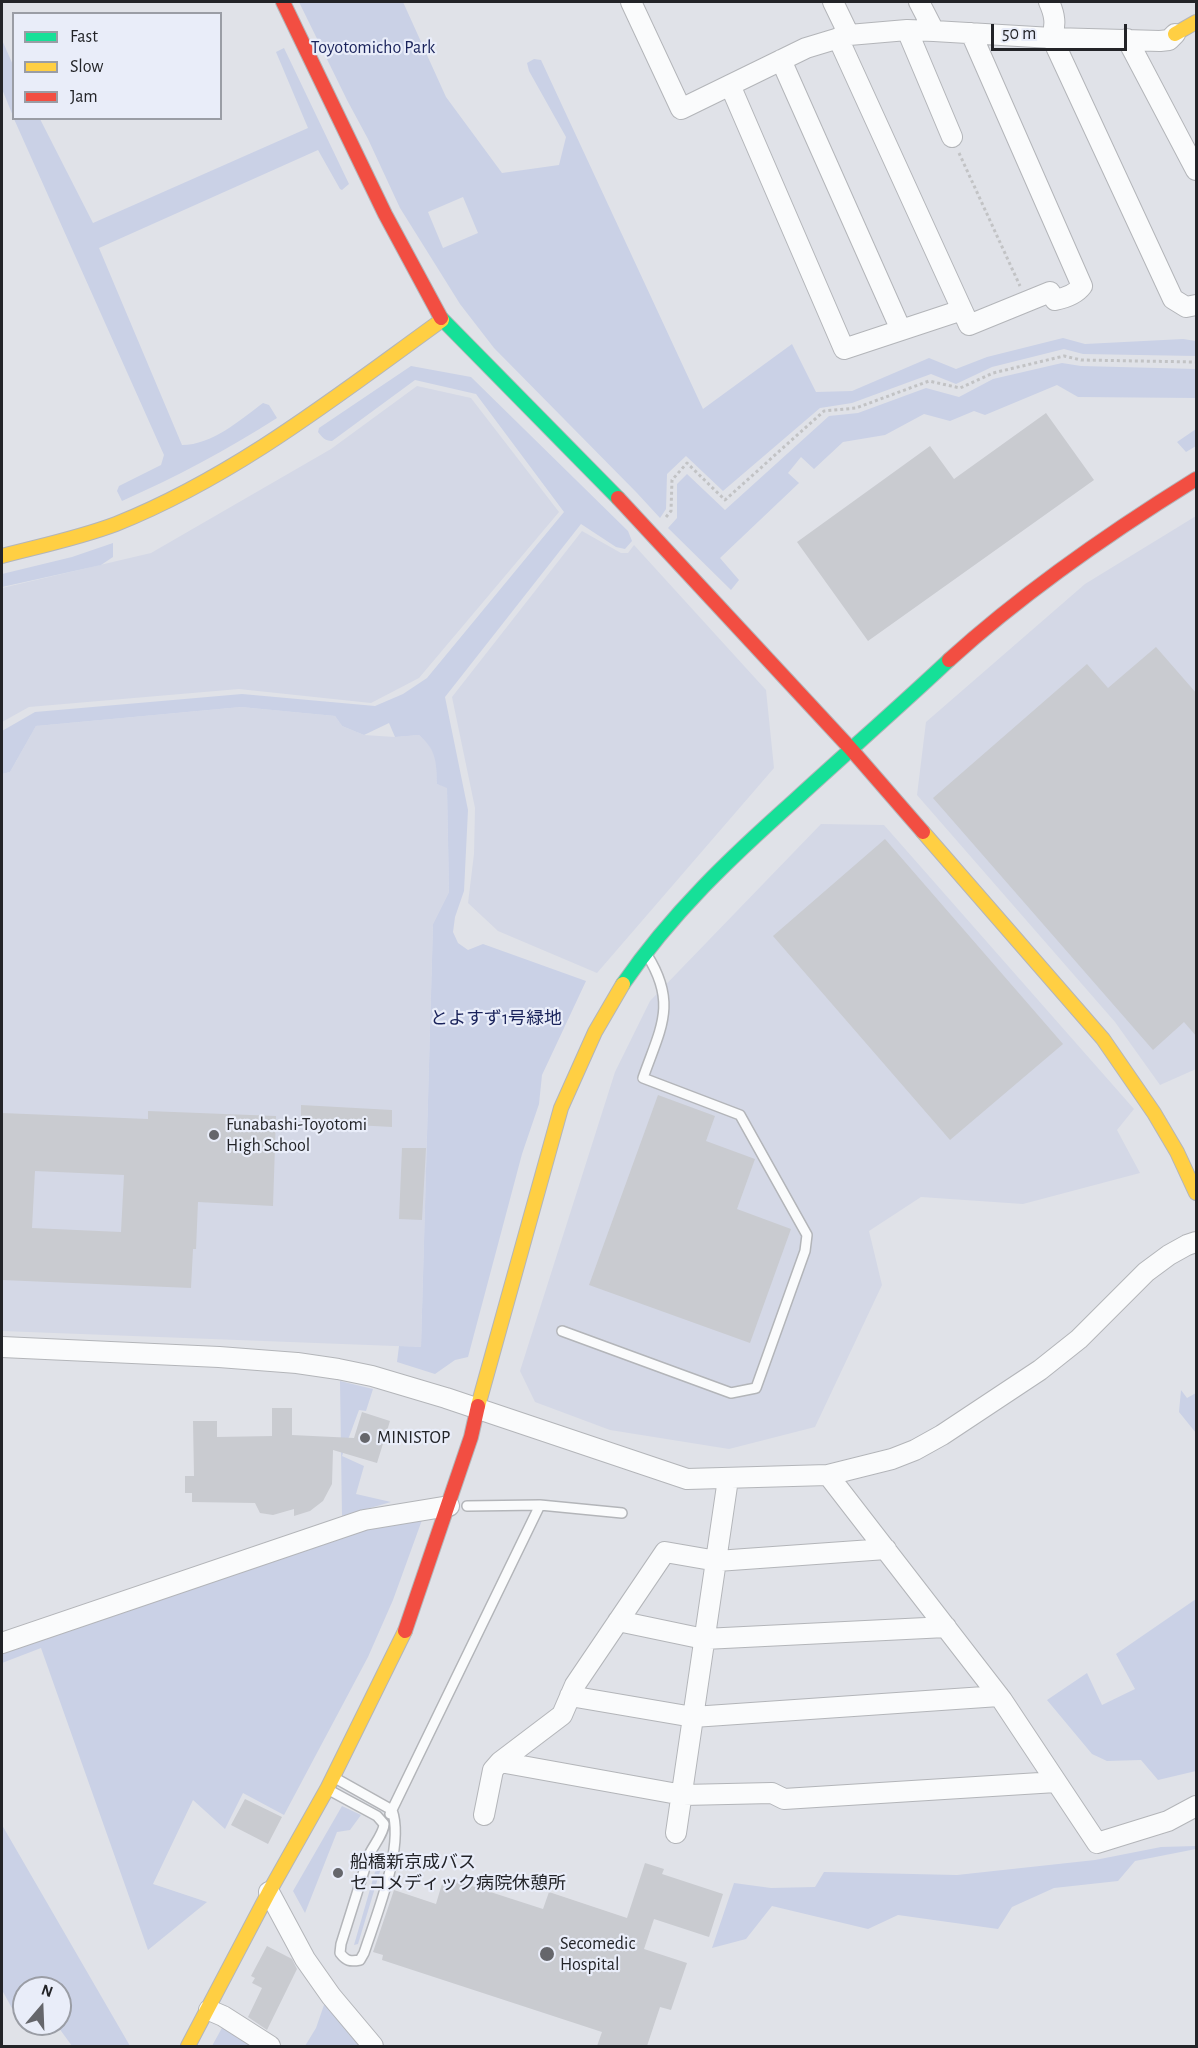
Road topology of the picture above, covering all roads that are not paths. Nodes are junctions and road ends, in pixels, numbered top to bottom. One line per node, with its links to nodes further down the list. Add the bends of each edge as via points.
1 (283, 2): 20 (street, via 385,214)
2 (631, 2): 15 (street, via 681,109)
3 (833, 2): 11 (street)
4 (919, 2): 8 (street)
5 (1049, 2): 12 (street, via 1055,26)
6 (1197, 22): 10 (street)
7 (907, 30): 8 (street); 11 (street); 16 (street)
8 (934, 31): 9 (street)
9 (971, 33): 12 (street); 19 (street, via 1082,286 1066,297 1055,300 1050,292 969,325)
10 (1174, 34): 13 (street, via 1169,40)
11 (844, 36): 14 (street); 19 (street)
12 (1052, 38): 13 (street); 18 (street, via 1173,299 1186,307)
13 (1127, 39): 17 (street)
14 (780, 60): 15 (street); 21 (street)
15 (730, 85): 21 (street, via 844,349)
16 (952, 137)
17 (1197, 170)
18 (1197, 305)
19 (962, 310): 21 (street)
20 (442, 320): 23 (street, via 249,457 200,484 115,524); 24 (street, via 652,533)
21 (901, 330)
22 (1197, 479): 24 (street, via 1069,561 1010,607)
23 (2, 556)
24 (850, 748): 25 (street, via 698,891); 26 (street, via 1103,1039 1158,1116)
25 (645, 953): 28 (lane, via 664,994 663,1021 643,1078 740,1115 807,1235 806,1251 756,1388 731,1393); 30 (street, via 603,1016 561,1108)
26 (1197, 1193)
27 (1197, 1242): 31 (street, via 1146,1272 1040,1370 942,1435 892,1459)
28 (562, 1331)
29 (2, 1347): 30 (street, via 297,1363 372,1376)
30 (478, 1409): 32 (street, via 687,1479); 34 (street)
31 (828, 1475): 32 (street); 36 (street)
32 (728, 1479): 37 (street)
33 (540, 1505): 34 (lane); 35 (lane); 50 (lane)
34 (458, 1506): 41 (street, via 364,1520); 47 (street, via 401,1641)
35 (622, 1513)
36 (886, 1549): 37 (street); 39 (street)
37 (717, 1561): 38 (street, via 665,1552); 40 (street)
38 (618, 1621): 40 (street); 42 (street)
39 (946, 1627): 40 (street); 43 (street)
40 (704, 1639): 44 (street)
41 (2, 1643)
42 (570, 1696): 44 (street); 45 (street, via 562,1715)
43 (999, 1696): 44 (street); 46 (street)
44 (693, 1717): 48 (street)
45 (500, 1762): 48 (street); 51 (street, via 493,1770)
46 (1056, 1782): 48 (street, via 784,1799 772,1793); 49 (street, via 1097,1843 1168,1821)
47 (330, 1783): 50 (lane); 52 (lane, via 378,1816); 54 (street)
48 (683, 1795): 53 (street)
49 (1197, 1806)
50 (392, 1810): 52 (lane); 52 (lane, via 397,1825 392,1862 368,1942 360,1960 353,1962 340,1953 341,1944 369,1856)
51 (484, 1815)
52 (384, 1827)
53 (676, 1833)
54 (269, 1892): 55 (street); 58 (street, via 305,1959)
55 (208, 2010): 56 (street); 57 (street)
56 (188, 2046)
57 (270, 2046)
58 (373, 2046)

